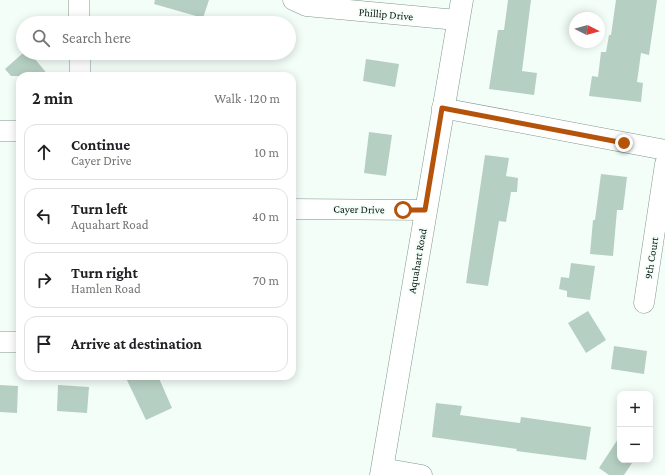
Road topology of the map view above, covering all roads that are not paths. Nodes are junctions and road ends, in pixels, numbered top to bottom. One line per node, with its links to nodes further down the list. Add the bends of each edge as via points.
1 (79, 0): 4 (street)
2 (292, 0): 3 (street, Phillip Drive, via 306,6)
3 (460, 10): 7 (street, Aquahart Road)
4 (79, 16)
5 (80, 60): 6 (street)
6 (80, 72)
7 (442, 108): 10 (street); 13 (street, Aquahart Road)
8 (0, 131): 9 (street)
9 (16, 131)
10 (665, 150)
11 (665, 164): 14 (street, 9th Court)
12 (296, 208): 13 (street, Cayer Drive)
13 (425, 210): 17 (street, Aquahart Road)
14 (644, 303)
15 (0, 342): 16 (street)
16 (16, 342)
17 (381, 471): 18 (street)
18 (422, 475)

